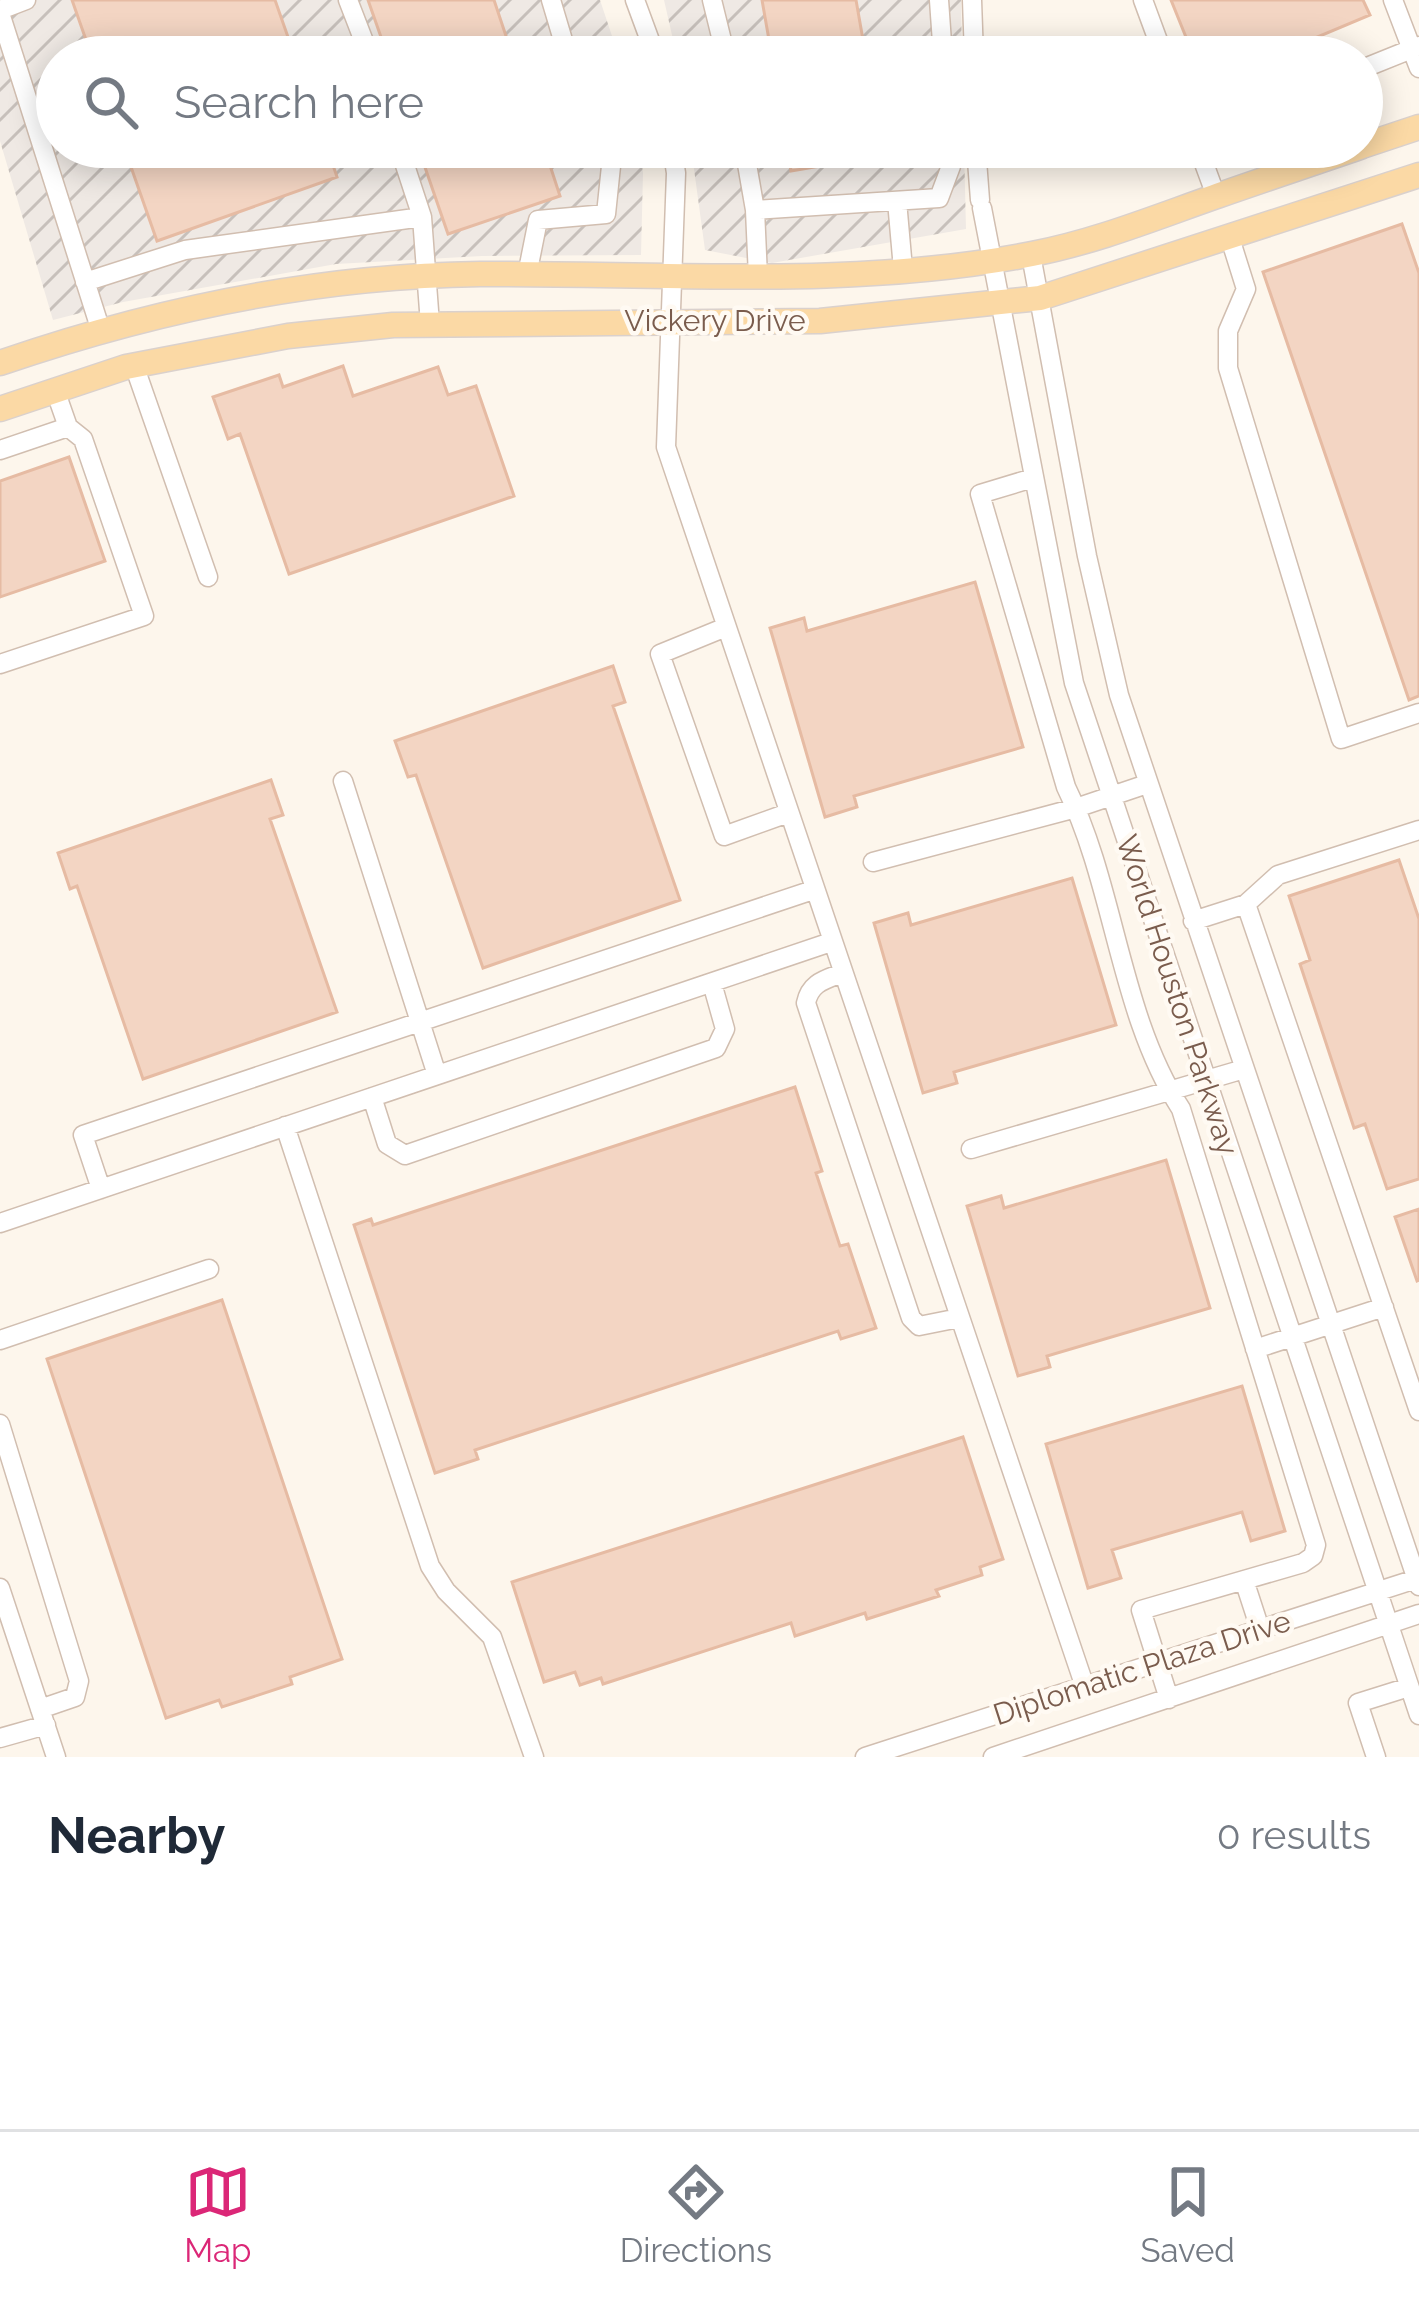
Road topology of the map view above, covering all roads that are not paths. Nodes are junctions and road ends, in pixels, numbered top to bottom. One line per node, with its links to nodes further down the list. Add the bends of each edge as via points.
1 (26, 0): 10 (street)
2 (348, 0): 11 (street)
3 (551, 0): 12 (street)
4 (635, 0): 13 (street)
5 (712, 0): 14 (street)
6 (939, 0): 15 (street)
7 (972, 0): 16 (street)
8 (1143, 0): 17 (street)
9 (1393, 0): 18 (street)
10 (0, 11): 20 (street)
11 (362, 36)
12 (562, 36)
13 (648, 36)
14 (721, 36)
15 (942, 36)
16 (973, 36)
17 (1156, 36)
18 (1417, 55): 19 (street)
19 (1383, 64)
20 (36, 124)
21 (1419, 127): 22 (main road, Vickery Drive)
22 (1383, 139)
23 (50, 168): 45 (street)
24 (406, 168): 36 (street)
25 (611, 168): 41 (street, via 606,214 538,220)
26 (675, 168): 43 (street)
27 (748, 168): 35 (street)
28 (950, 168): 34 (street, via 938,198)
29 (978, 168): 39 (street, World Houston Parkway)
30 (1206, 168): 33 (street)
31 (1299, 168): 33 (main road, Vickery Drive)
32 (1419, 175): 37 (main road, Vickery Drive)
33 (1216, 196): 37 (main road); 38 (main road, Vickery Drive)
34 (897, 201): 35 (street); 40 (street)
35 (755, 210): 44 (street)
36 (422, 217): 42 (street); 45 (street, via 185,250)
37 (1229, 235): 46 (main road, Vickery Drive); 63 (street, via 1246,289 1228,331 1228,368 1341,739)
38 (1031, 254): 39 (main road, Vickery Drive); 46 (street, World Houston Parkway)
39 (992, 260): 40 (main road, Vickery Drive); 47 (street, World Houston Parkway)
40 (903, 269): 44 (main road, Vickery Drive)
41 (527, 275): 42 (main road, Vickery Drive); 43 (main road, Vickery Drive)
42 (426, 277): 49 (street); 50 (main road, Vickery Drive, via 243,297)
43 (673, 277): 44 (main road, Vickery Drive); 48 (street)
44 (758, 277)
45 (86, 282): 50 (street)
46 (1040, 298): 47 (main road, Vickery Drive); 58 (street, World Houston Parkway)
47 (1000, 302): 48 (main road, Vickery Drive, via 820,321); 57 (street, World Houston Parkway)
48 (670, 322): 49 (main road, Vickery Drive); 61 (street, via 666,447)
49 (430, 324): 52 (main road, Vickery Drive, via 288,336)
50 (100, 331): 51 (main road, Vickery Drive)
51 (0, 363)
52 (134, 365): 53 (main road, Vickery Drive); 60 (street)
53 (55, 390): 54 (main road, Vickery Drive); 55 (street)
54 (0, 409)
55 (68, 427): 56 (street); 62 (street, via 83,439 144,616)
56 (0, 450)
57 (1033, 478): 59 (street, World Houston Parkway); 67 (street, via 980,494)
58 (1087, 556): 59 (street); 65 (street, World Houston Parkway)
59 (1049, 564): 66 (street, World Houston Parkway, via 1074,683)
60 (208, 577)
61 (726, 627): 68 (street); 68 (street, via 660,654 724,836)
62 (0, 664)
63 (1419, 713)
64 (344, 781): 77 (street)
65 (1147, 784): 66 (street); 73 (street, World Houston Parkway)
66 (1111, 796): 67 (street); 80 (street, World Houston Parkway)
67 (1076, 808): 70 (street); 81 (street, via 1155,1069)
68 (788, 813): 71 (street)
69 (1419, 830): 72 (street, via 1278,875)
70 (873, 862)
71 (813, 890): 74 (street); 77 (street)
72 (1246, 904): 73 (street); 88 (street)
73 (1193, 921): 78 (street, World Houston Parkway)
74 (831, 942): 75 (street); 76 (street)
75 (842, 973): 89 (street); 89 (street, via 816,983 806,1003 911,1318 919,1326)
76 (712, 983): 79 (street); 82 (street, via 725,1029 716,1048 405,1155 388,1144)
77 (419, 1022): 79 (street); 85 (street, via 83,1135)
78 (1244, 1070): 80 (street); 90 (street, World Houston Parkway)
79 (437, 1075): 82 (street)
80 (1206, 1082): 81 (street); 91 (street, World Houston Parkway)
81 (1170, 1093): 84 (street); 93 (street)
82 (372, 1097): 83 (street)
83 (285, 1126): 85 (street); 111 (street, via 430,1566 492,1636)
84 (971, 1149)
85 (101, 1189): 86 (street)
86 (0, 1223)
87 (209, 1269): 92 (street)
88 (1384, 1307): 90 (street); 94 (street)
89 (959, 1318): 104 (street)
90 (1330, 1323): 91 (street); 97 (street, World Houston Parkway)
91 (1291, 1337): 93 (street); 99 (street, World Houston Parkway)
92 (0, 1340)
93 (1255, 1348): 96 (street, via 1316,1545 1303,1563)
94 (1419, 1411)
95 (0, 1424): 108 (street, via 79,1681 75,1696)
96 (1244, 1580): 102 (street); 103 (street, via 1141,1610)
97 (1418, 1581): 99 (street, Diplomatic Plaza Drive)
98 (0, 1588): 108 (street)
99 (1376, 1592): 101 (street, World Houston Parkway); 102 (street, Diplomatic Plaza Drive)
100 (1419, 1614): 101 (street, Diplomatic Plaza Drive)
101 (1388, 1627): 105 (street, World Houston Parkway); 106 (street, Diplomatic Plaza Drive)
102 (1260, 1630): 103 (street, Diplomatic Plaza Drive)
103 (1156, 1663): 104 (street, Diplomatic Plaza Drive); 106 (street)
104 (1084, 1687): 112 (street, Diplomatic Plaza Drive)
105 (1409, 1687): 107 (street, World Houston Parkway); 114 (street, via 1358,1703)
106 (1169, 1699): 113 (street, Diplomatic Plaza Drive)
107 (1419, 1715)
108 (43, 1717): 109 (street); 110 (street)
109 (0, 1738)
110 (56, 1757)
111 (534, 1757)
112 (872, 1757)
113 (993, 1757)
114 (1376, 1757)

